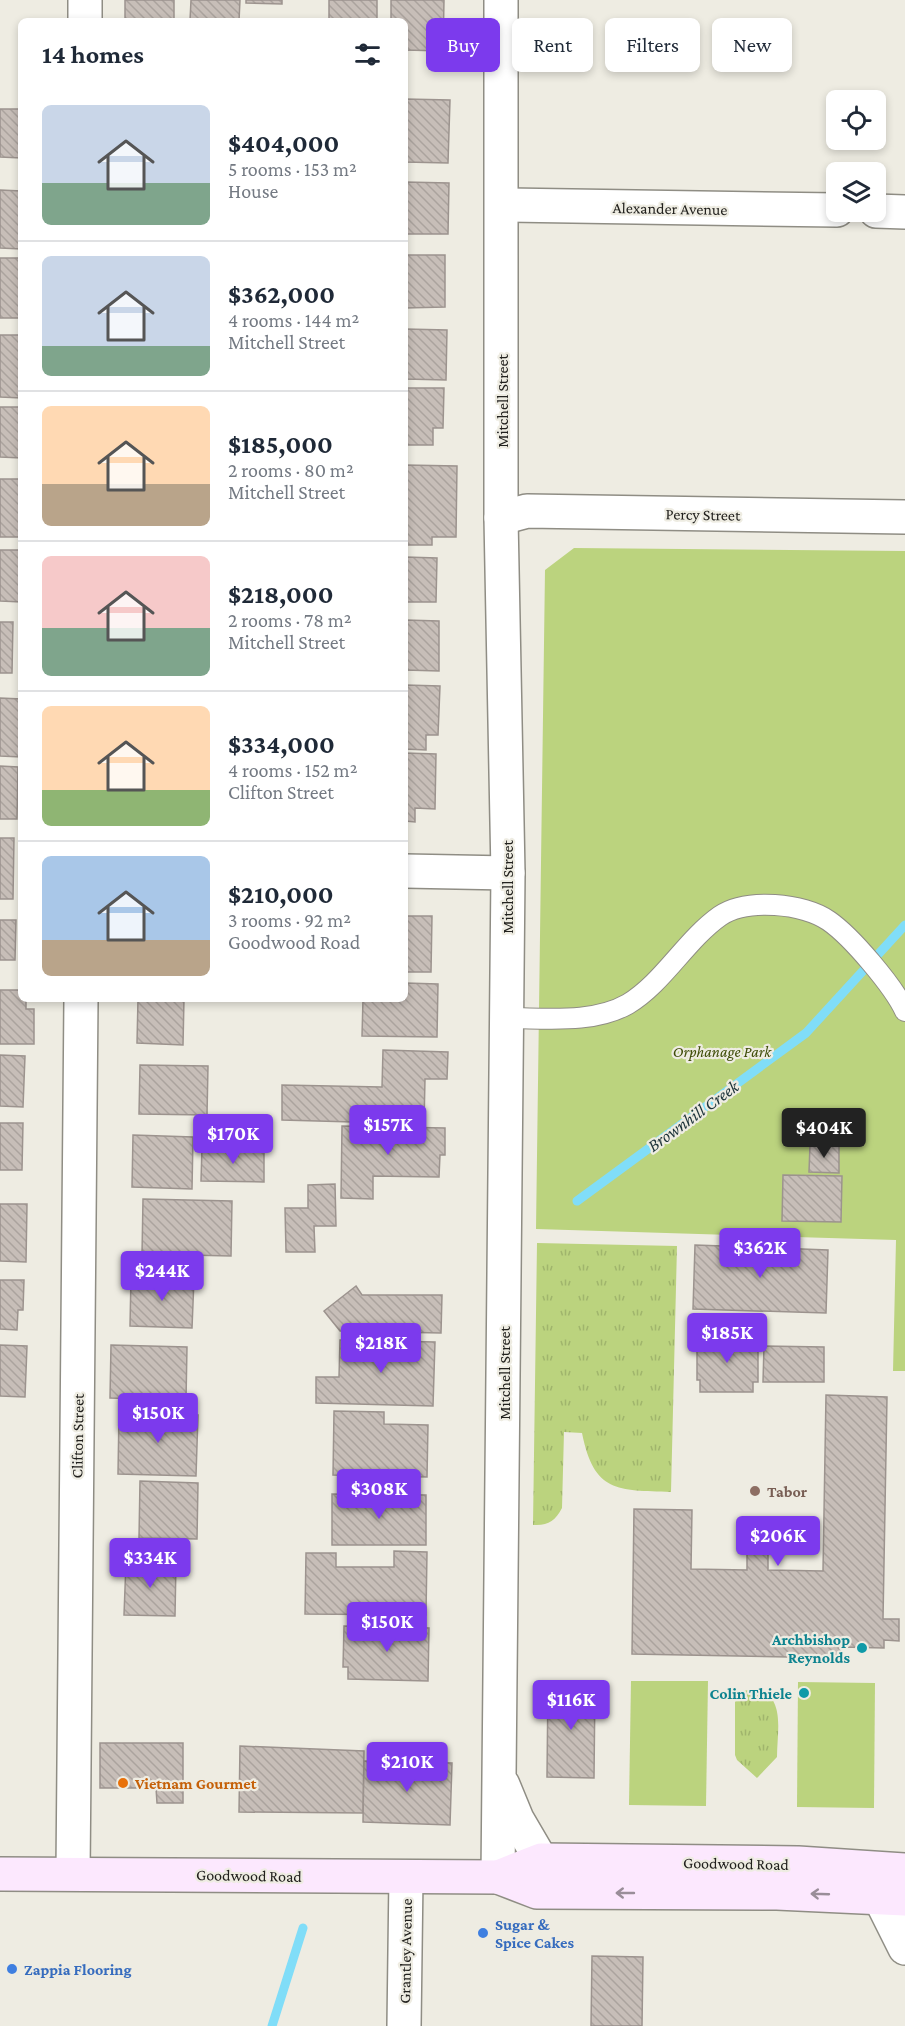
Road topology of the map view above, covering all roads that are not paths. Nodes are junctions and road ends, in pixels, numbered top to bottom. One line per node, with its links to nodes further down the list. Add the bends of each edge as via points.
1 (85, 0): 3 (street)
2 (501, 0): 4 (street, Mitchell Street)
3 (85, 18)
4 (502, 205): 5 (street, Alexander Avenue); 8 (street, Mitchell Street)
5 (826, 210)
6 (886, 211): 7 (street)
7 (905, 212)
8 (501, 518): 9 (street, Percy Street, via 527,511); 11 (street, Mitchell Street)
9 (905, 518)
10 (408, 871): 11 (street)
11 (508, 873): 14 (street, Mitchell Street)
12 (81, 1002): 17 (street, Clifton Street)
13 (905, 1011): 14 (lane, via 859,950 828,920 781,905 739,907 723,914 702,930 642,993 609,1012 581,1018)
14 (507, 1018): 15 (street, Mitchell Street)
15 (499, 1775): 16 (street, Mitchell Street); 20 (street, Mitchell Street)
16 (541, 1860): 20 (main road, Goodwood Road); 21 (main road, Goodwood Road, via 798,1863)
17 (73, 1873): 18 (main road, Goodwood Road); 19 (main road, Goodwood Road)
18 (0, 1874)
19 (406, 1877): 20 (main road, Goodwood Road); 23 (street, Grantley Avenue)
20 (498, 1877): 21 (main road, Goodwood Road, one-way to 20, via 537,1892)
21 (897, 1880): 22 (street)
22 (905, 1947)
23 (404, 2026)

